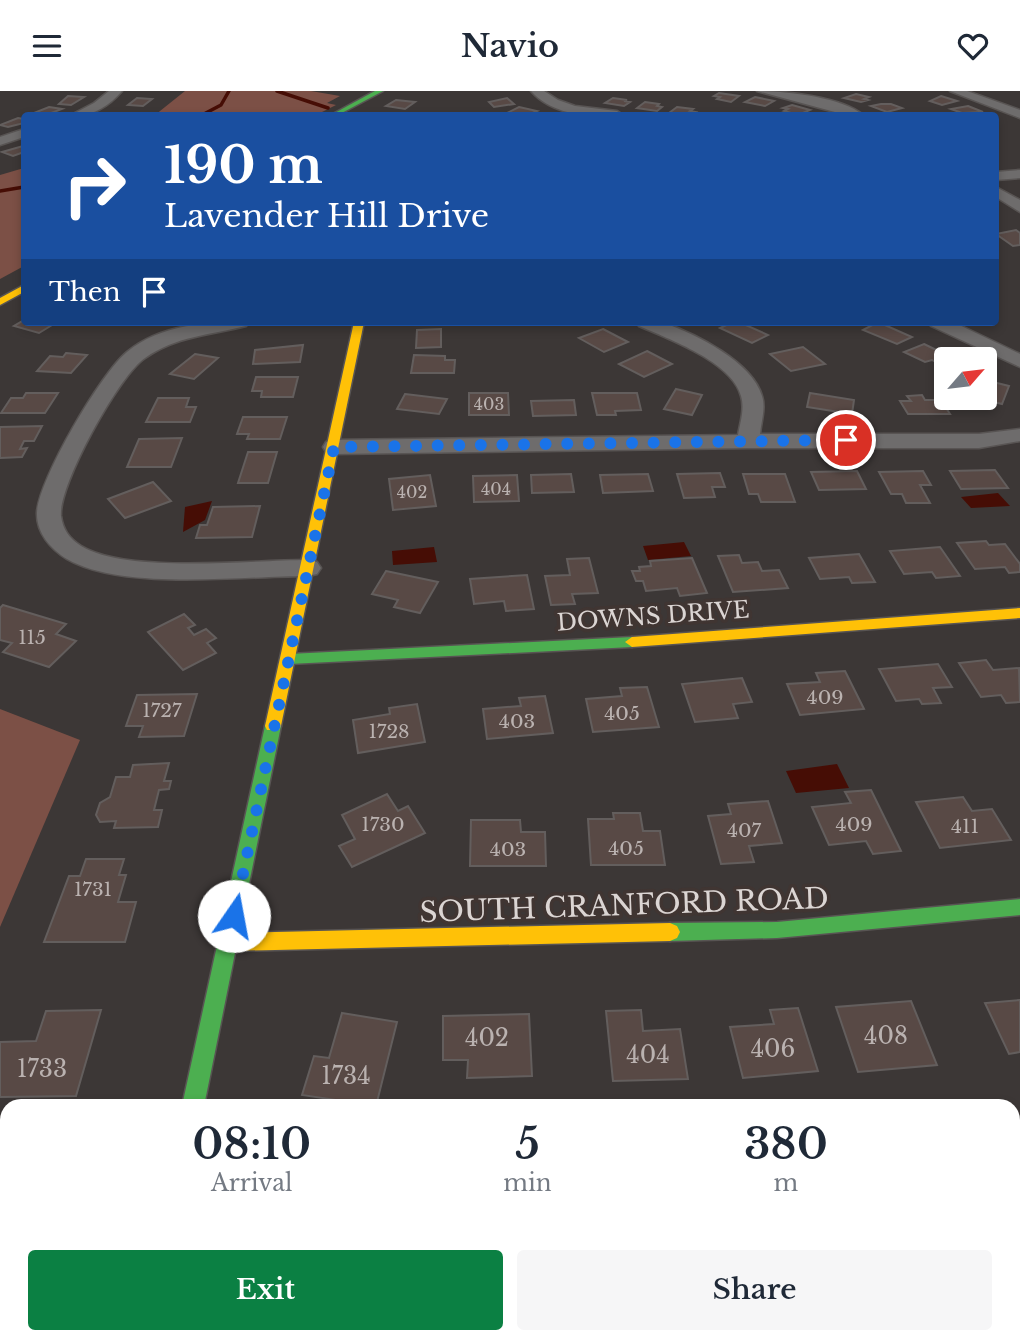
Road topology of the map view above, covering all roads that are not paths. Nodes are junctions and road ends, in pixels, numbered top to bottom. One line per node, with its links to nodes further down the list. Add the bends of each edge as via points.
1 (116, 91): 6 (street)
2 (380, 91): 7 (street)
3 (537, 91): 8 (street, via 562,106)
4 (763, 91): 9 (street)
5 (956, 91): 10 (street)
6 (84, 112)
7 (340, 112)
8 (599, 112)
9 (848, 112)
10 (1020, 114)
11 (21, 134): 12 (street)
12 (0, 141)
13 (1020, 174): 14 (street)
14 (999, 176)
15 (999, 193): 16 (street)
16 (1020, 207)
17 (21, 290): 18 (street)
18 (0, 302)
19 (222, 326): 27 (street, via 167,339 132,357 120,370 55,492 49,511 52,529 59,541 109,567 142,571)
20 (358, 326): 26 (street)
21 (654, 326): 25 (street, via 743,377 753,398)
22 (946, 326): 23 (street)
23 (1020, 361)
24 (1020, 435): 25 (street, via 979,441)
25 (748, 441): 26 (street)
26 (334, 447): 27 (street)
27 (308, 568): 29 (street)
28 (1020, 613): 29 (street, DOWNS DRIVE, via 645,641)
29 (289, 659): 31 (street)
30 (1020, 907): 31 (street, SOUTH CRANFORD ROAD, via 777,930)
31 (228, 942): 32 (street)
32 (194, 1099)

